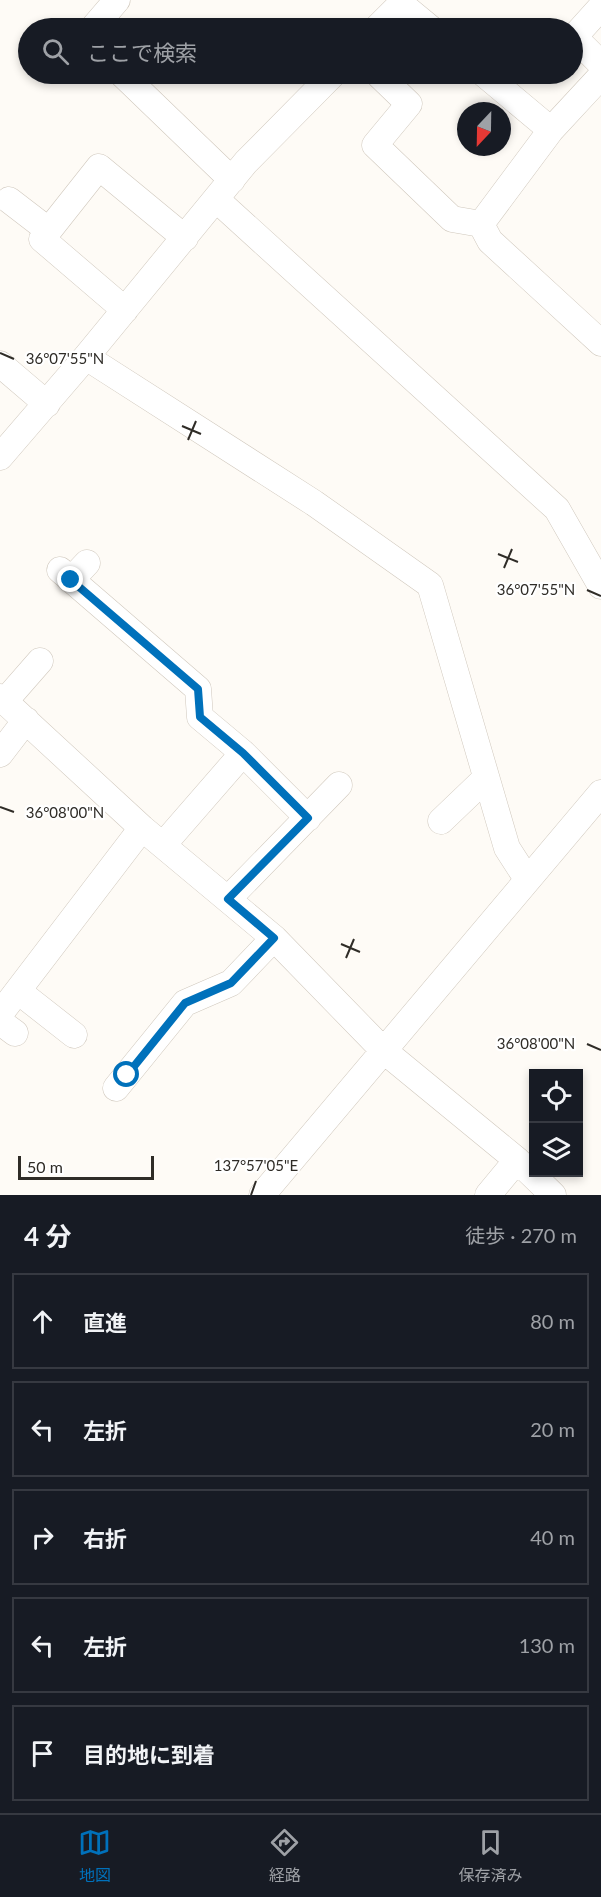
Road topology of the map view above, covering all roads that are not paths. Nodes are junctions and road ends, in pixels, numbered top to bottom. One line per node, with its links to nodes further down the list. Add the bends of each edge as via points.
1 (117, 0): 4 (street)
2 (400, 2): 5 (street); 6 (street)
3 (601, 8): 7 (street)
4 (102, 18)
5 (386, 18)
6 (418, 18)
7 (583, 27)
8 (583, 46): 9 (street)
9 (601, 64)
10 (601, 76): 15 (street)
11 (131, 84): 16 (street)
12 (324, 84): 16 (street)
13 (388, 84): 18 (street, via 409,104 375,145 453,219)
14 (496, 84): 15 (street)
15 (551, 130): 18 (street)
16 (224, 190): 20 (street); 28 (street, via 557,509)
17 (9, 200): 19 (street)
18 (481, 224): 22 (street, via 490,241)
19 (48, 230): 20 (street, via 99,167); 21 (street, via 42,239)
20 (185, 238): 21 (street)
21 (125, 310): 23 (street)
22 (601, 343)
23 (86, 357): 25 (street); 33 (street, via 314,503 430,585)
24 (0, 364): 25 (street)
25 (47, 404): 26 (street)
26 (0, 457)
27 (73, 571): 31 (street, via 198,689 200,717)
28 (601, 586)
29 (41, 661): 30 (street)
30 (8, 707): 32 (street); 38 (street)
31 (243, 753): 36 (street); 39 (street)
32 (0, 754)
33 (486, 778): 37 (street); 40 (street, via 507,848)
34 (339, 785): 36 (street)
35 (601, 793): 40 (street)
36 (308, 818): 41 (street)
37 (441, 821)
38 (142, 828): 39 (street); 43 (street)
39 (163, 845): 41 (street)
40 (527, 879): 46 (street)
41 (228, 899): 42 (street)
42 (274, 938): 46 (street); 47 (street, via 231,983 185,1003)
43 (18, 991): 44 (street); 45 (street)
44 (5, 1023)
45 (74, 1035)
46 (383, 1050): 48 (street); 49 (street)
47 (129, 1083)
48 (517, 1160): 50 (street); 51 (street)
49 (262, 1195)
50 (488, 1195)
51 (553, 1195)

